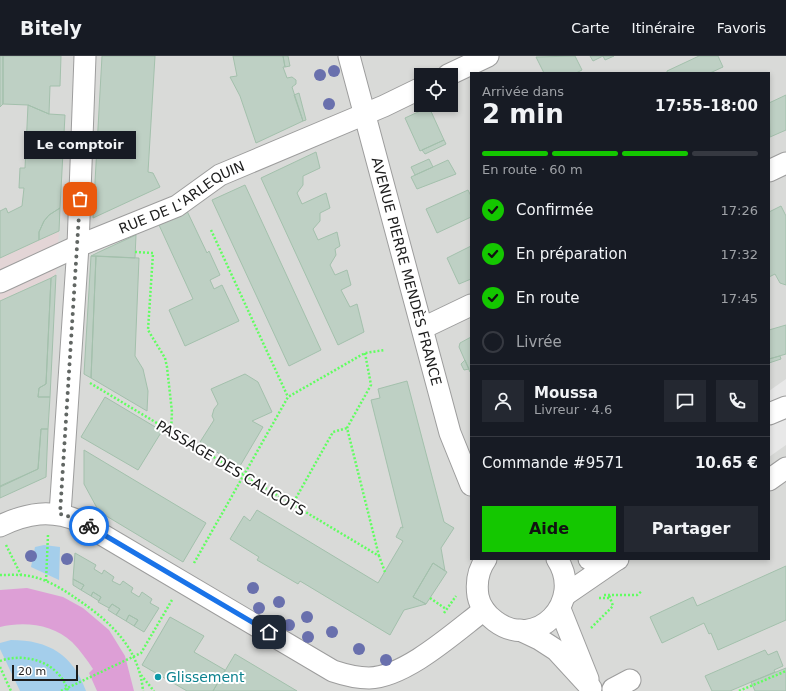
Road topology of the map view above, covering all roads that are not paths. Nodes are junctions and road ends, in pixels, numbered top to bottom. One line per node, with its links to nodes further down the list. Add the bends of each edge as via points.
1 (85, 56): 9 (street)
2 (349, 56): 6 (street, AVENUE PIERRE MENDÈS FRANCE)
3 (488, 56): 4 (street)
4 (458, 70)
5 (414, 91): 6 (street, RUE DE L'ARLEQUIN)
6 (364, 114): 9 (street, RUE DE L'ARLEQUIN, via 220,175 177,206); 12 (street, AVENUE PIERRE MENDÈS FRANCE)
7 (786, 163): 8 (street)
8 (770, 170)
9 (78, 246): 10 (street, RUE DE L'ARLEQUIN); 18 (street)
10 (0, 282)
11 (470, 305): 12 (street)
12 (423, 328): 17 (street, AVENUE PIERRE MENDÈS FRANCE, via 450,433)
13 (786, 407): 14 (street)
14 (770, 414)
15 (786, 468): 16 (street)
16 (770, 479)
17 (470, 483)
18 (60, 514): 19 (street, via 35,513 24,516); 24 (street, via 79,521 333,671 348,676 370,678 393,672 424,656)
19 (3, 536)
20 (486, 560): 24 (street, via 478,575 477,587)
21 (558, 560): 23 (street, via 566,581)
22 (616, 560): 23 (street)
23 (562, 602): 25 (street, via 552,618 542,625); 26 (street)
24 (484, 610): 25 (street, via 499,625)
25 (520, 630): 26 (street, via 556,650)
26 (591, 689)

